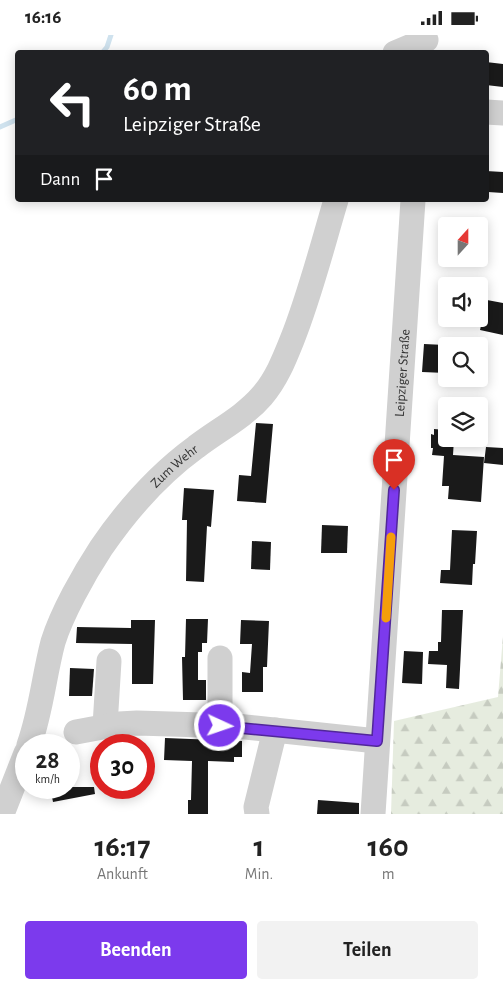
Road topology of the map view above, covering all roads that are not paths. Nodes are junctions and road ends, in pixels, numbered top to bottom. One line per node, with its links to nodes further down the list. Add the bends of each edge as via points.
1 (426, 43): 2 (street)
2 (404, 50)
3 (489, 112): 4 (street)
4 (503, 113)
5 (335, 202): 13 (street, Zum Wehr, via 307,301 272,383 247,410 166,472 133,506 101,549 76,592 54,641)
6 (413, 202): 14 (street, Leipziger Straße)
7 (220, 658): 9 (street)
8 (109, 661): 10 (street)
9 (220, 726): 10 (street, via 137,723); 11 (street)
10 (105, 727): 12 (street)
11 (275, 730): 14 (street); 17 (street)
12 (76, 732)
13 (33, 734)
14 (377, 741): 18 (street, Leipziger Straße)
15 (15, 781): 16 (street)
16 (2, 814)
17 (257, 814)
18 (373, 814)

